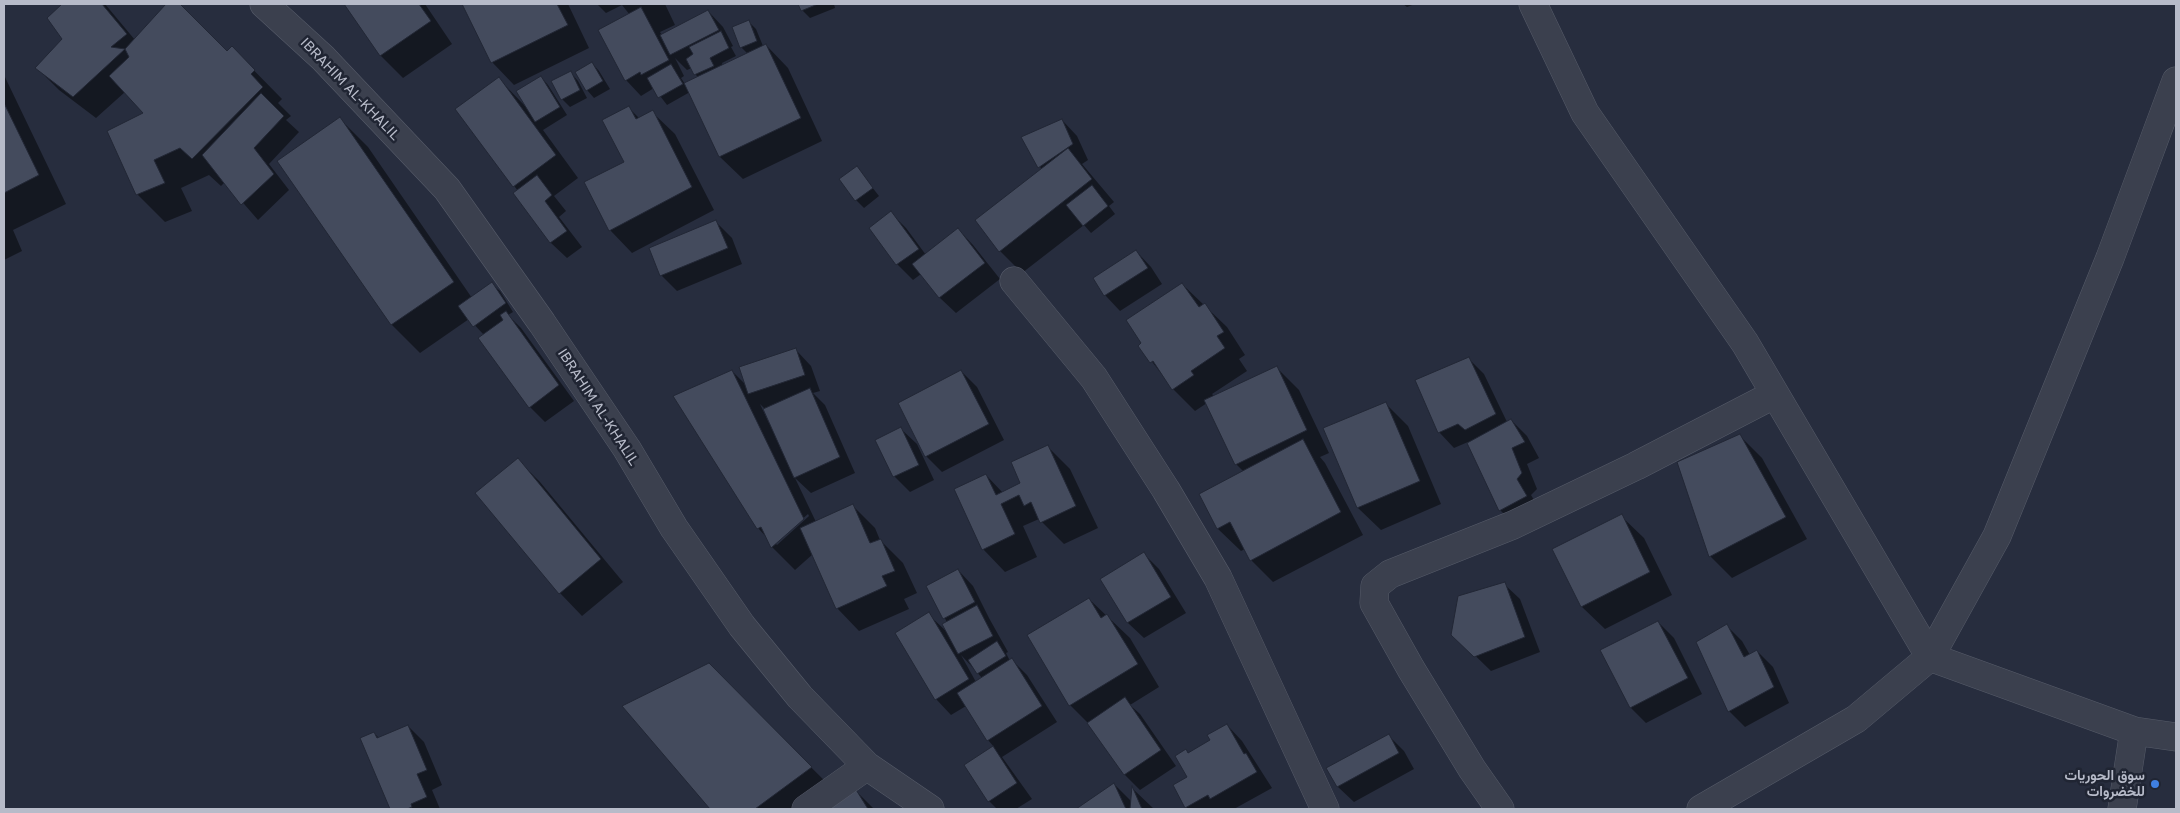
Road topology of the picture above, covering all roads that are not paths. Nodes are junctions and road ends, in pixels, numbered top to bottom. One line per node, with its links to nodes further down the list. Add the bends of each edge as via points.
1 (264, 4): 9 (street, IBRAHIM AL-KHALIL, via 323,58 447,189 606,417 674,528 742,626 800,697)
2 (1533, 4): 5 (street, via 1585,113 1745,343)
3 (2176, 82): 6 (street, via 2110,258 1997,536)
4 (1014, 281): 12 (street, via 1094,378 1218,578)
5 (1775, 394): 6 (street); 13 (street, via 1636,466 1513,525 1390,574 1375,586 1374,603 1472,769)
6 (1930, 656): 7 (street); 14 (street, via 1856,719)
7 (2134, 731): 8 (street); 15 (street)
8 (2176, 737)
9 (866, 766): 10 (street); 11 (street, IBRAHIM AL-KHALIL)
10 (806, 809)
11 (930, 809)
12 (1325, 809)
13 (1500, 809)
14 (1701, 809)
15 (2122, 809)

